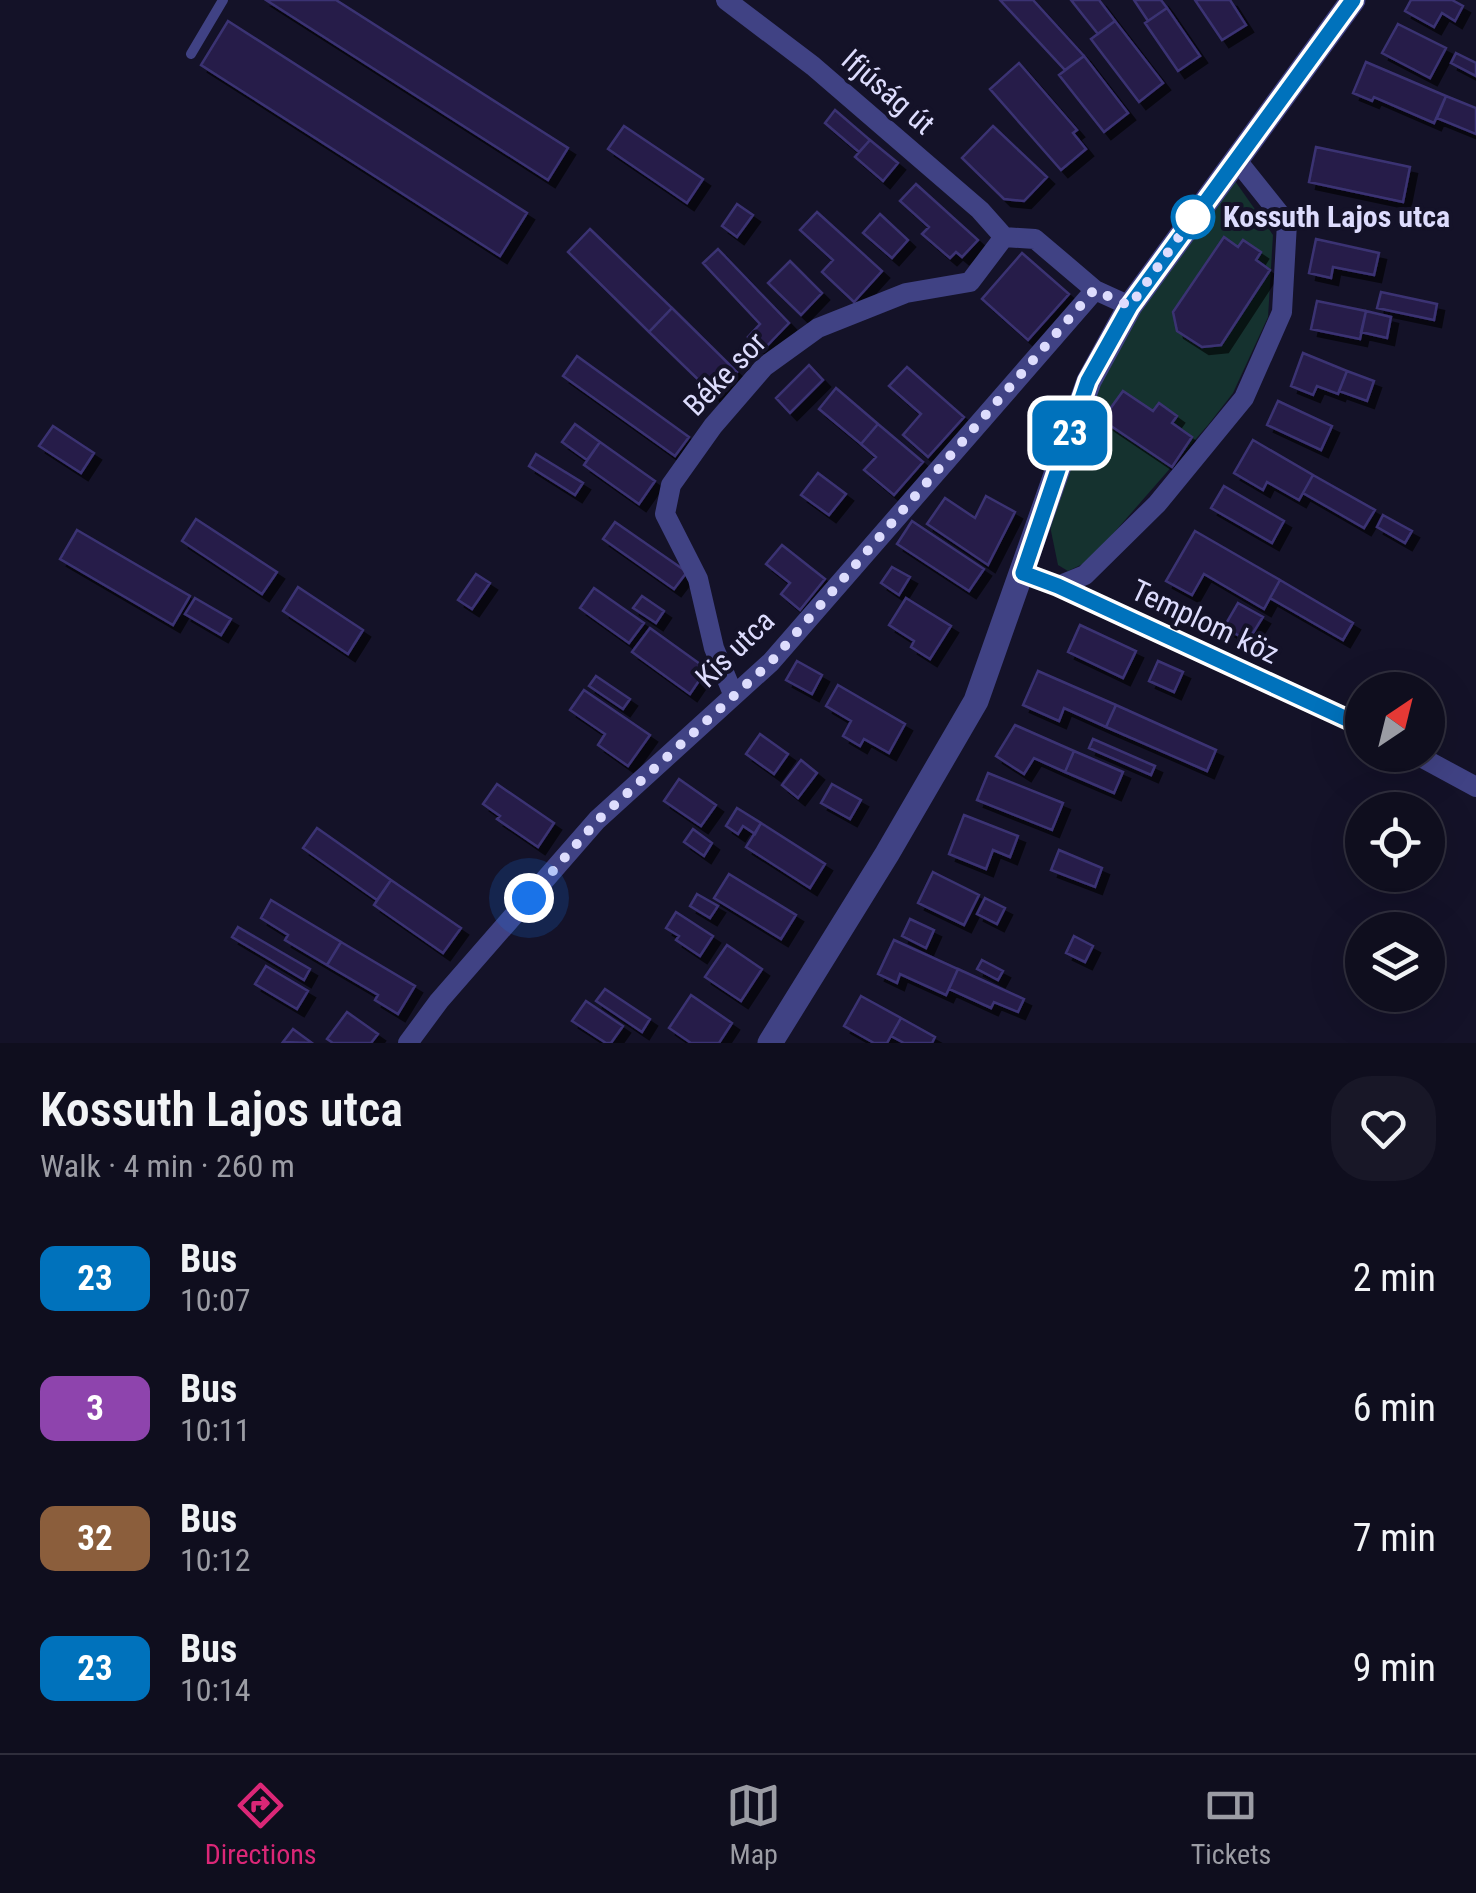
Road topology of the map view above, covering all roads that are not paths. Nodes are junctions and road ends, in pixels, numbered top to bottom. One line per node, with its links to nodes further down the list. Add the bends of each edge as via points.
1 (224, 0): 4 (lane)
2 (726, 0): 6 (street, Ifjúság út, via 813,66)
3 (1353, 0): 5 (street)
4 (191, 54)
5 (1235, 158): 8 (street); 10 (street, via 1287,223 1282,312 1244,398 1157,504 1085,574)
6 (1004, 237): 7 (street, via 1035,239); 11 (street, Béke sor, via 970,282 906,293 818,328 764,367 671,485 665,514 698,579)
7 (1094, 290): 8 (street); 11 (street, Kis utca, via 771,662)
8 (1130, 306): 9 (street, via 1088,381)
9 (1023, 573): 10 (street, Templom köz); 16 (street, via 976,701)
10 (1058, 586): 12 (street, Templom köz)
11 (733, 694): 15 (street, Kis utca, via 598,820)
12 (1345, 718)
13 (1445, 770): 14 (street)
14 (1476, 786)
15 (408, 1043)
16 (770, 1043)

